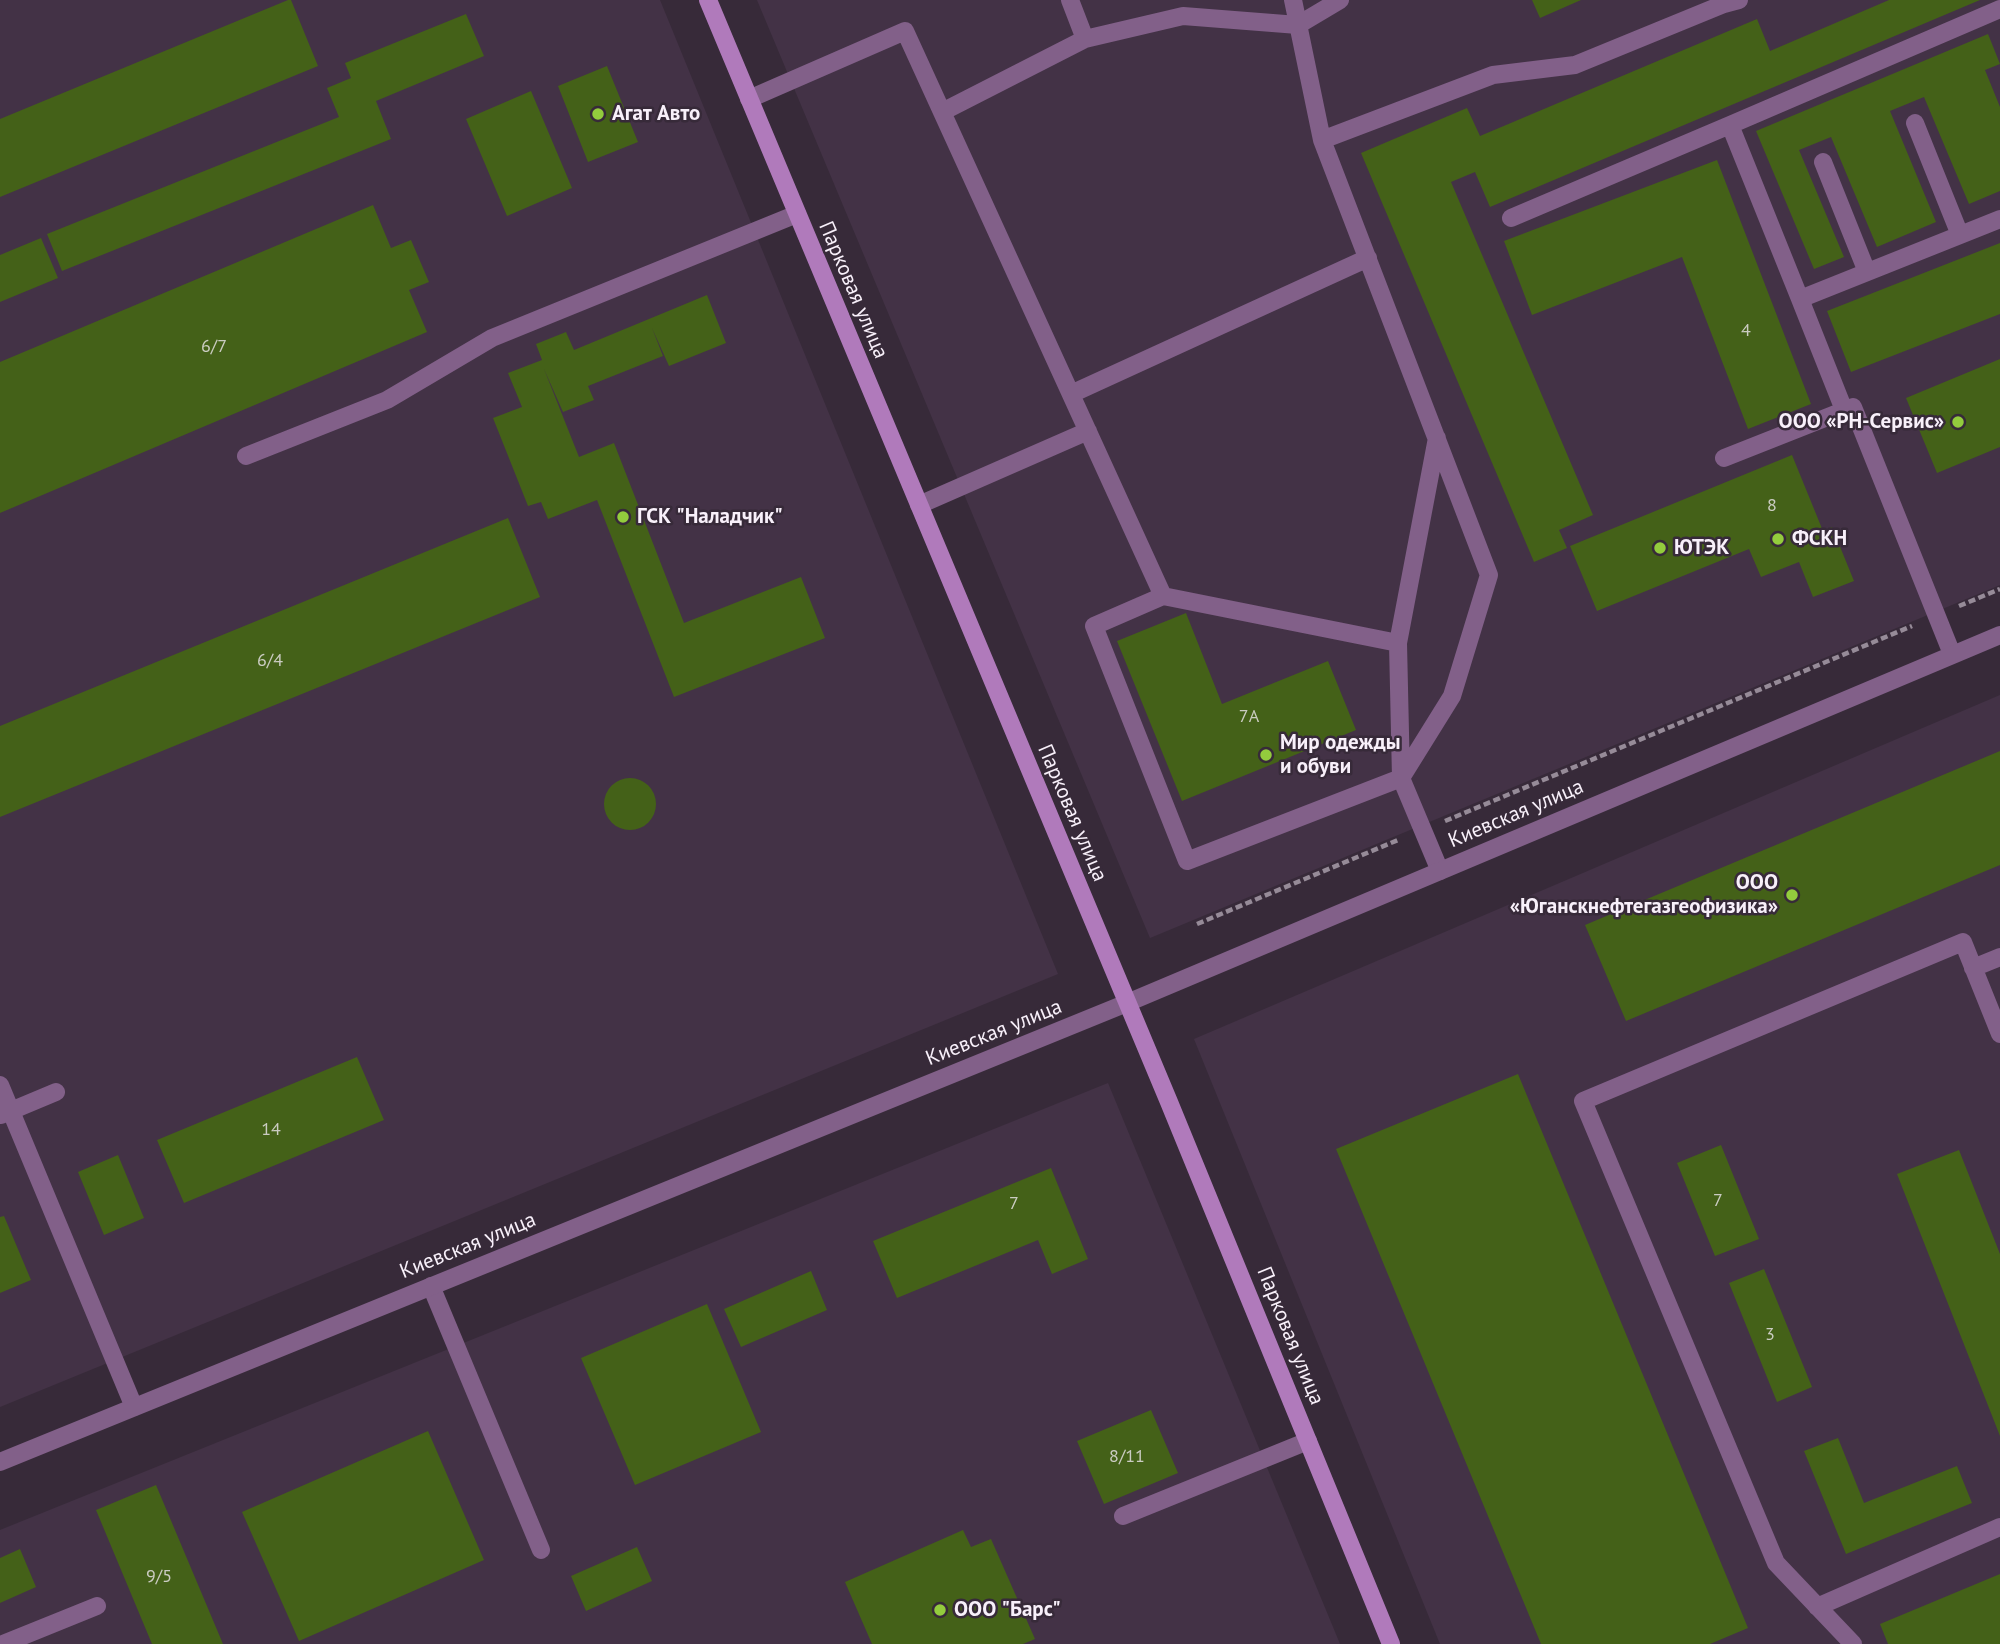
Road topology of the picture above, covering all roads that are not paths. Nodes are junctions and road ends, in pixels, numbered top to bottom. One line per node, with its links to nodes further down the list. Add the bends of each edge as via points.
1 (708, 0): 9 (main road, Парковая улица)
2 (1070, 0): 8 (street)
3 (1293, 0): 7 (street)
4 (1340, 0): 7 (street)
5 (1739, 0): 13 (street, via 1575,65 1493,75)
6 (2000, 9): 12 (street)
7 (1298, 24): 8 (street, via 1184,16); 13 (street)
8 (1086, 38): 10 (street)
9 (749, 99): 10 (street, via 905,31); 15 (main road, Парковая улица)
10 (943, 112): 22 (street)
11 (1915, 123): 18 (street)
12 (1730, 125): 16 (street); 21 (street)
13 (1322, 140): 19 (street)
14 (1823, 162): 20 (street)
15 (797, 214): 26 (street, via 492,338 387,400); 28 (main road, Парковая улица)
16 (1511, 218)
17 (2000, 219): 18 (street)
18 (1960, 235): 20 (street)
19 (1368, 258): 22 (street); 25 (street)
20 (1867, 272): 21 (street)
21 (1800, 299): 23 (street)
22 (1071, 394): 24 (street)
23 (1844, 410): 27 (street); 32 (street, via 1853,407)
24 (1088, 431): 28 (street); 29 (street)
25 (1437, 438): 31 (street); 33 (street, via 1489,575 1452,696)
26 (246, 456)
27 (1724, 458)
28 (919, 505): 37 (main road, Парковая улица)
29 (1163, 596): 31 (street); 33 (street, via 1094,626 1187,861)
30 (2000, 635): 32 (street, Киевская улица)
31 (1398, 643): 33 (street)
32 (1952, 654): 34 (street, Киевская улица)
33 (1401, 778): 34 (street)
34 (1440, 871): 37 (street, Киевская улица)
35 (2000, 957): 36 (street)
36 (1973, 968): 38 (street); 50 (street, via 1962,942 1583,1101 1776,1563)
37 (1127, 1003): 42 (street, Киевская улица); 44 (main road, Парковая улица)
38 (2000, 1034)
39 (0, 1084): 41 (street)
40 (56, 1092): 41 (street)
41 (6, 1113): 43 (street)
42 (431, 1286): 43 (street, Киевская улица); 48 (street)
43 (134, 1407): 45 (street, Киевская улица)
44 (1308, 1441): 46 (street); 52 (main road, Парковая улица)
45 (0, 1462)
46 (1123, 1516)
47 (2000, 1527): 50 (street)
48 (541, 1550)
49 (97, 1606): 51 (street)
50 (1817, 1607): 53 (street)
51 (4, 1644)
52 (1391, 1644)
53 (1853, 1644)

